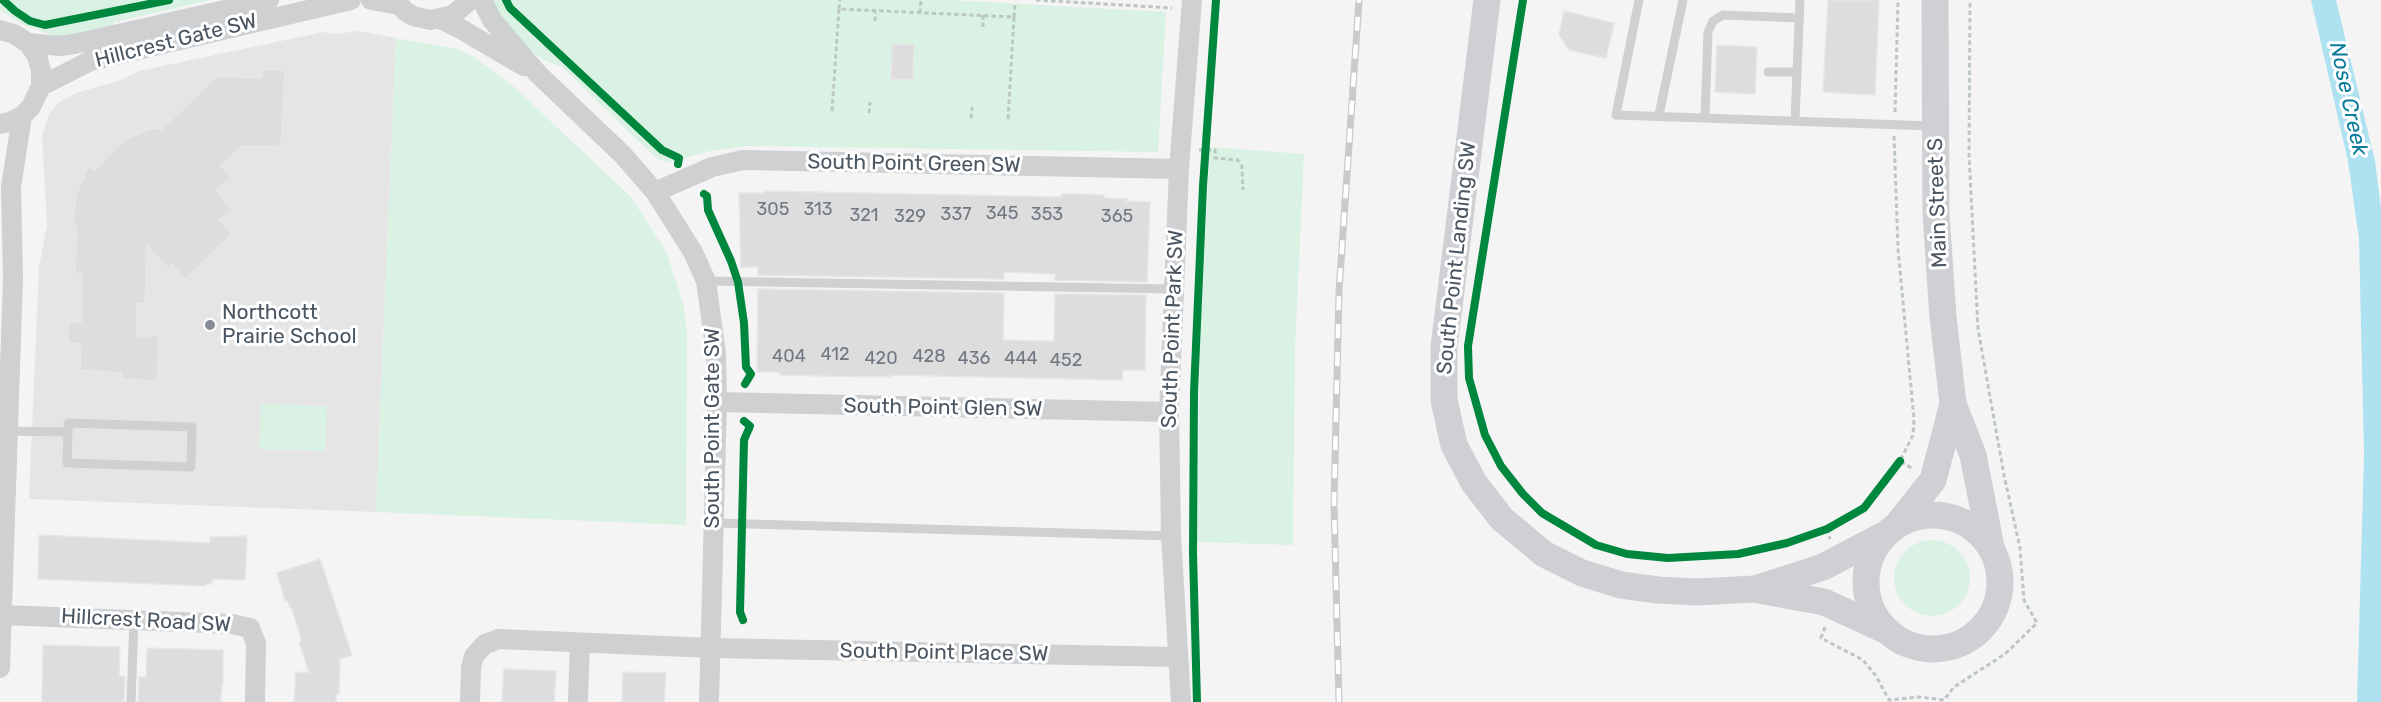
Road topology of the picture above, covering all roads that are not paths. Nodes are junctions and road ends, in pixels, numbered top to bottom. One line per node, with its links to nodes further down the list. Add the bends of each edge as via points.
1 (269, 0): 16 (street, Hillcrest Gate SW, via 74,44)
2 (351, 0): 20 (street, Hillcrest Gate SW, via 90,61)
3 (371, 0): 11 (street)
4 (470, 0): 14 (street, via 453,15)
5 (482, 0): 19 (street, South Point Gate SW, via 492,20)
6 (1487, 0): 42 (main road, South Point Landing SW, via 1444,347 1444,400 1454,445 1474,483 1502,519 1544,554 1582,573 1621,585 1658,590)
7 (1640, 0): 22 (lane, via 1616,115)
8 (1683, 0): 22 (lane)
9 (1800, 0): 13 (lane)
10 (1935, 0): 26 (main road, Main Street S)
11 (397, 3): 14 (street, South Point Gate SW, via 422,19)
12 (1183, 4): 28 (street, South Point Park SW)
13 (1799, 18): 18 (lane); 23 (lane, via 1723,15 1713,21 1708,32)
14 (440, 19): 19 (street, South Point Gate SW)
15 (0, 30): 16 (street, Hillcrest Gate SW)
16 (28, 43): 20 (street, via 39,63)
17 (1768, 72): 18 (lane)
18 (1797, 72): 24 (lane)
19 (538, 74): 30 (street, South Point Gate SW, via 623,155)
20 (41, 86): 21 (street)
21 (22, 116): 25 (street); 29 (street)
22 (1659, 116): 23 (lane)
23 (1705, 117): 24 (lane)
24 (1795, 121): 26 (lane)
25 (0, 124)
26 (1936, 126): 34 (main road, Main Street S, via 1936,214)
27 (0, 167): 29 (street)
28 (1179, 169): 30 (street, South Point Green SW, via 743,160 712,167); 32 (street, South Point Park SW)
29 (11, 187): 36 (street, via 13,278)
30 (655, 192): 31 (street, South Point Gate SW, via 693,252)
31 (706, 281): 32 (lane); 33 (street, South Point Gate SW, via 716,354)
32 (1173, 289): 35 (street, South Point Park SW)
33 (717, 402): 35 (street, South Point Glen SW); 38 (street, South Point Gate SW)
34 (1953, 404): 39 (main road, Main Street S, via 1933,480); 41 (main road, Main Street S, via 1973,455)
35 (1169, 412): 40 (street, South Point Park SW)
36 (8, 430): 37 (lane); 43 (street)
37 (68, 432): 37 (lane, via 67,463 191,467 192,427 68,423)
38 (715, 524): 40 (lane); 47 (street, South Point Gate SW)
39 (1891, 529): 41 (main road, via 1918,516 1939,514 1959,519 1977,530); 42 (main road, South Point Landing SW, via 1823,567); 45 (main road, via 1872,552 1866,572 1866,593)
40 (1171, 536): 48 (street, South Point Park SW)
41 (1991, 547): 45 (main road, via 1999,567 2001,589 1995,610 1965,642 1923,648 1903,642)
42 (1754, 589): 45 (main road, South Point Landing SW, via 1824,602)
43 (3, 615): 44 (street, Hillcrest Road SW); 49 (street)
44 (134, 620): 50 (lane); 51 (street, Hillcrest Road SW, via 250,628 256,643)
45 (1885, 630)
46 (580, 643): 47 (street, South Point Place SW); 52 (street, South Point Place SW, via 499,639 485,644 472,661); 53 (street)
47 (711, 648): 48 (street, South Point Place SW); 54 (street, South Point Gate SW)
48 (1177, 657): 55 (street, South Point Park SW)
49 (0, 668)
50 (131, 702)
51 (255, 702)
52 (470, 702)
53 (578, 702)
54 (709, 702)
55 (1181, 702)

